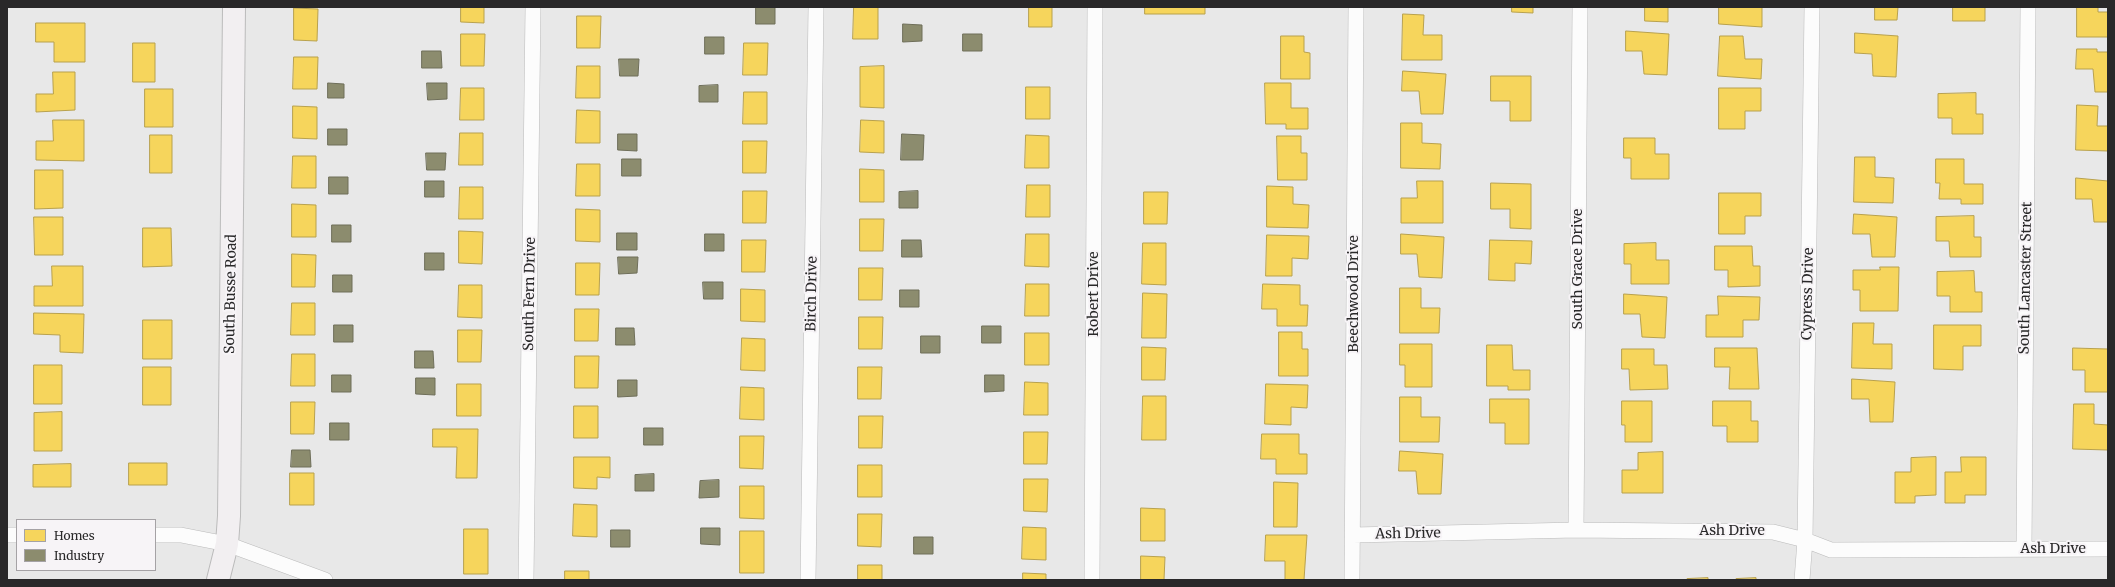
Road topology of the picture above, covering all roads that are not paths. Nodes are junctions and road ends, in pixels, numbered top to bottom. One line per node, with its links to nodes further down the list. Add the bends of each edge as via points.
1 (234, 7): 13 (main road, South Busse Road)
2 (533, 7): 18 (street, South Fern Drive)
3 (816, 7): 19 (street, Birch Drive)
4 (1095, 7): 20 (street, Robert Drive)
5 (1356, 7): 11 (street, Beechwood Drive)
6 (1580, 7): 9 (street, South Grace Drive)
7 (1812, 7): 12 (street, Cypress Drive)
8 (2028, 7): 15 (street, South Lancaster Street)
9 (1576, 530): 11 (street, Ash Drive); 12 (street, Ash Drive, via 1773,532)
10 (156, 535): 13 (street, via 182,535)
11 (1353, 535): 21 (street, Beechwood Drive)
12 (1805, 540): 15 (street, Ash Drive, via 1831,550); 22 (street, Cypress Drive)
13 (228, 544): 16 (main road, South Busse Road); 17 (street)
14 (2108, 548): 15 (street, Ash Drive)
15 (2024, 549)
16 (218, 580)
17 (325, 580)
18 (526, 580)
19 (808, 580)
20 (1092, 580)
21 (1352, 580)
22 (1802, 580)

